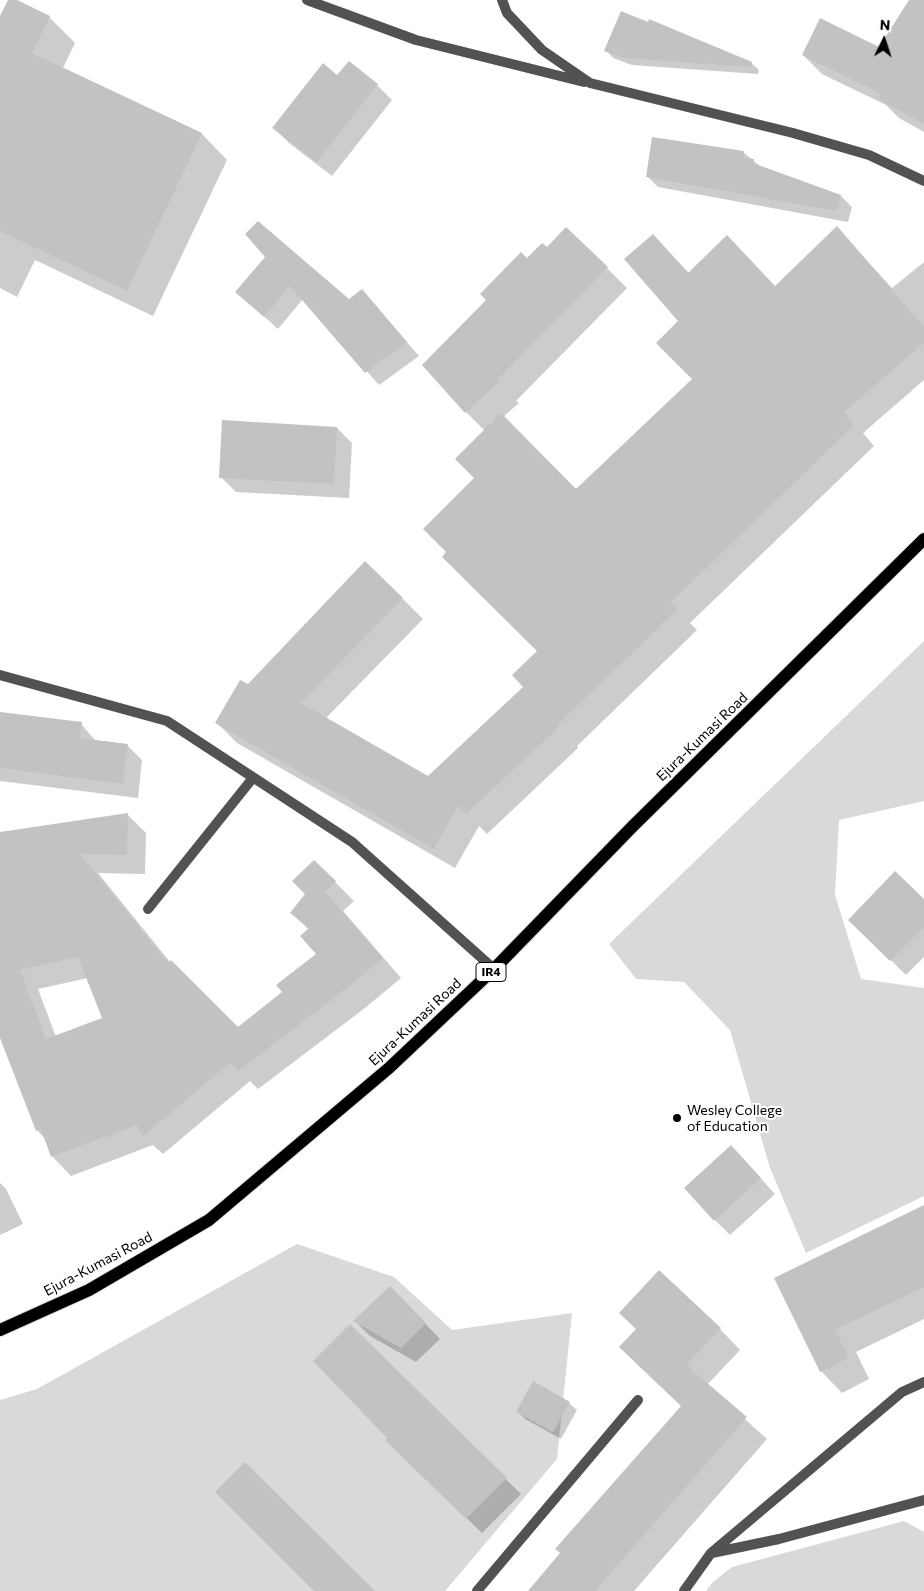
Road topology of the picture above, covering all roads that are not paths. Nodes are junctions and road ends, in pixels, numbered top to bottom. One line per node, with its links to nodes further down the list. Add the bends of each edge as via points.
1 (307, 0): 3 (lane, via 416,40)
2 (502, 0): 3 (lane, via 507,13 542,50)
3 (590, 83): 4 (lane, via 869,155)
4 (924, 181)
5 (924, 539): 9 (main road, Ejura-Kumasi Road / IR4, via 632,826)
6 (0, 675): 7 (lane, via 167,721)
7 (252, 779): 8 (lane); 9 (lane, via 352,842)
8 (148, 909)
9 (494, 969): 10 (main road, Ejura-Kumasi Road / IR4, via 389,1068 208,1220 88,1290)
10 (0, 1330)
11 (924, 1382): 14 (lane, via 902,1392)
12 (638, 1400): 15 (lane)
13 (924, 1500): 14 (lane, via 779,1539)
14 (711, 1553): 16 (lane)
15 (477, 1591)
16 (684, 1591)

